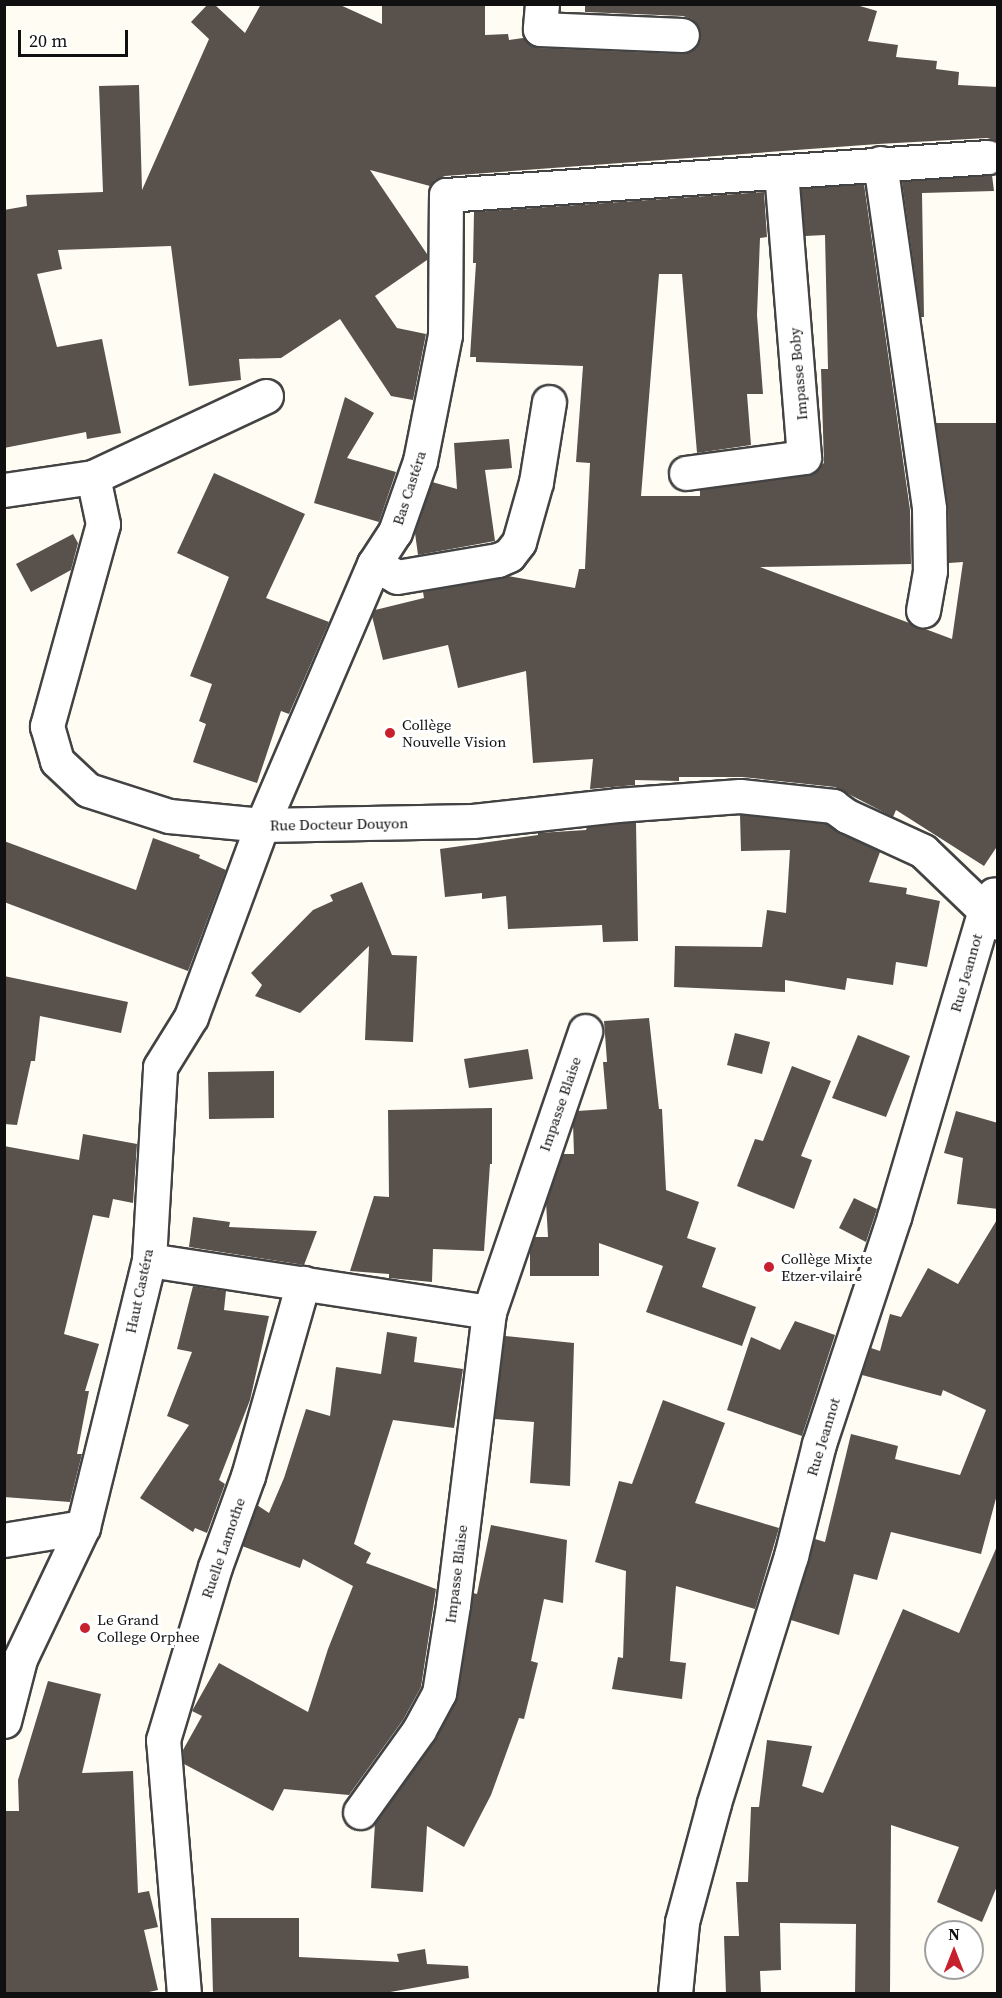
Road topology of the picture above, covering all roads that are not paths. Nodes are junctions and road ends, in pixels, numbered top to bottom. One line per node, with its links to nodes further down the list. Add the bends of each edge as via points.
1 (542, 4): 2 (street, via 540,29)
2 (682, 35)
3 (988, 157): 4 (street)
4 (880, 163): 5 (street); 12 (street, via 929,509 930,571)
5 (781, 172): 8 (street, Impasse Boby, via 804,457); 11 (street, Bas Castéra, via 446,195 445,335 420,460 395,532)
6 (266, 396): 9 (street)
7 (549, 402): 11 (street, via 536,482 519,542 509,555 397,577)
8 (686, 473)
9 (93, 477): 10 (street); 13 (street, Rue Docteur Douyon, via 103,524 47,726 57,761 88,790 169,816)
10 (4, 490)
11 (374, 564): 13 (street, Bas Castéra)
12 (924, 610)
13 (262, 825): 14 (street, Rue Docteur Douyon, via 472,821 740,796 833,806 923,850); 16 (street, Haut Castéra, via 191,1017 160,1067)
14 (993, 907): 24 (street, Rue Jeannot, via 819,1444 791,1556 714,1803 682,1922)
15 (585, 1031): 18 (street, Impasse Blaise)
16 (149, 1260): 17 (street); 19 (street, Haut Castéra)
17 (303, 1283): 18 (street); 23 (street, Ruelle Lamothe, via 248,1476 214,1567 163,1740)
18 (489, 1312): 22 (street, Impasse Blaise, via 439,1693 419,1730)
19 (83, 1527): 20 (street); 21 (street, Haut Castéra, via 21,1659)
20 (4, 1540)
21 (4, 1721)
22 (360, 1812)
23 (184, 1994)
24 (675, 1994)

